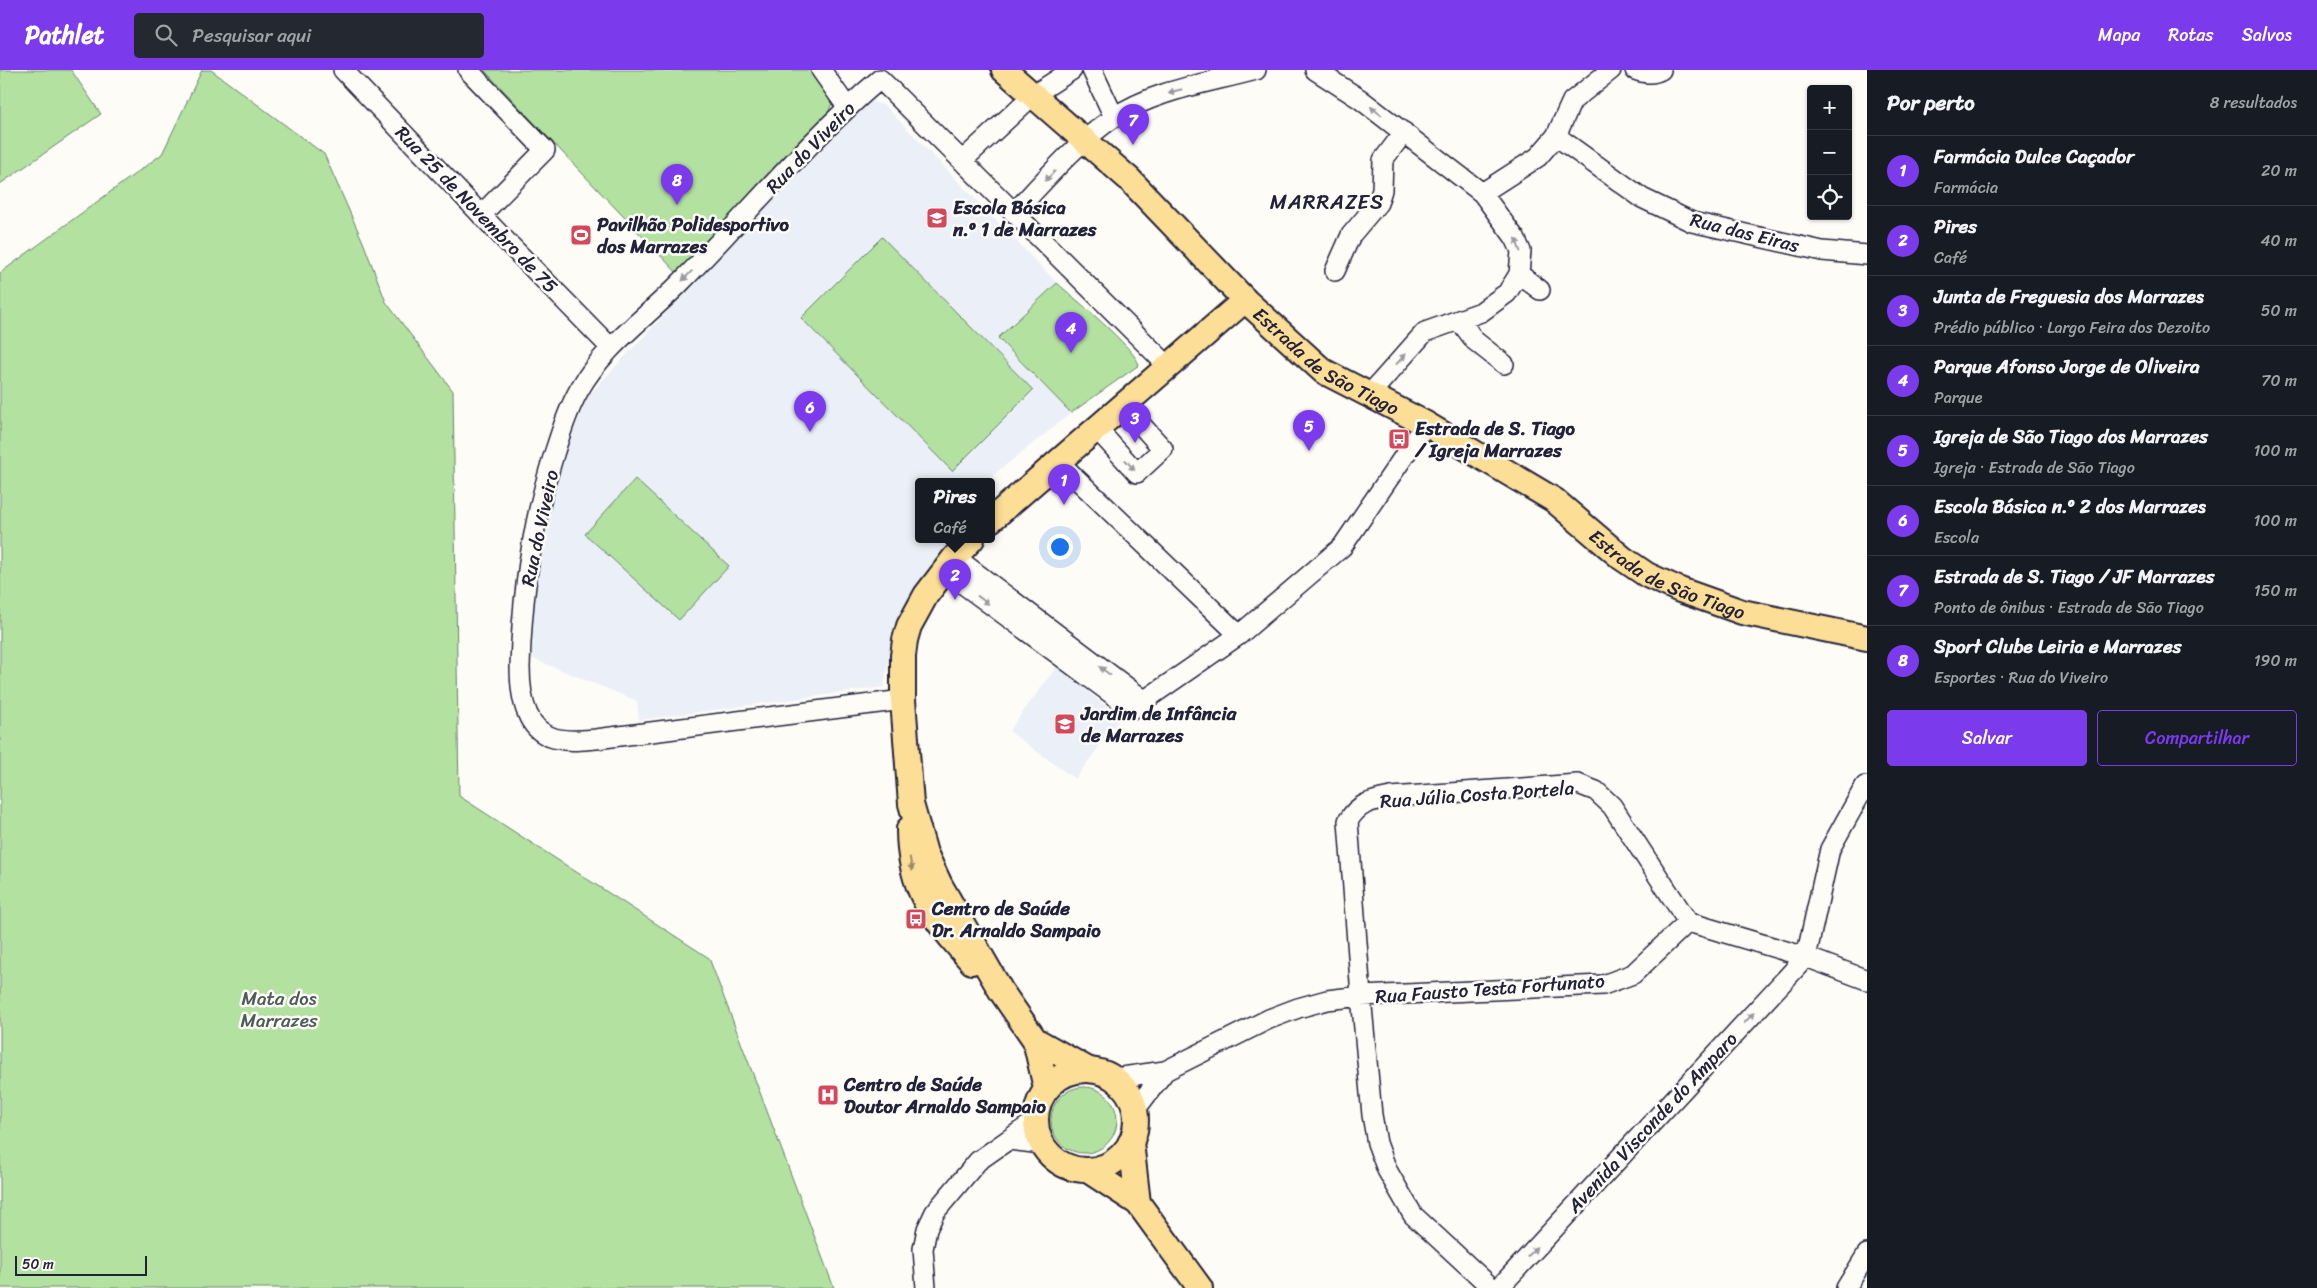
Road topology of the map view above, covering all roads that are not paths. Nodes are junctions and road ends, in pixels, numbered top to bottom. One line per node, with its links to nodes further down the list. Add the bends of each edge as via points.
1 (343, 70): 21 (street, Rua 25 de Novembro de 75)
2 (468, 70): 21 (street, via 545,150)
3 (821, 70): 13 (street)
4 (1004, 70): 12 (main road, Estrada de São Tiago)
5 (1072, 70): 12 (street)
6 (1092, 70): 14 (street)
7 (1256, 70): 14 (street, one-way to 14, via 1161,95)
8 (1315, 70): 15 (street, one-way to 8)
9 (1611, 70): 16 (street, via 1572,101)
10 (1635, 70): 11 (street, via 1646,73)
11 (1661, 70)
12 (1032, 96): 17 (main road, Estrada de São Tiago); 18 (street)
13 (847, 107): 18 (street, Rua do Viveiro, via 880,79); 28 (street, Rua do Viveiro, one-way to 28, via 680,284)
14 (1114, 117): 17 (street)
15 (1404, 132): 19 (street); 23 (street, via 1383,160 1378,203 1350,235)
16 (1556, 136): 19 (street, via 1538,157); 22 (street, Rua das Eiras, via 1642,198 1692,222 1822,251)
17 (1084, 141): 20 (street, one-way to 20); 26 (main road, Estrada de São Tiago, via 1129,179)
18 (962, 161): 20 (street)
19 (1482, 193): 24 (street, one-way to 19, via 1521,251 1516,238)
20 (1014, 212): 30 (street)
21 (481, 215): 28 (street, Rua 25 de Novembro de 75)
22 (1867, 255)
23 (1335, 271)
24 (1519, 274): 25 (street); 27 (street, via 1507,293 1494,304)
25 (1540, 290)
26 (1245, 300): 30 (main road); 31 (main road, Estrada de São Tiago, via 1311,362)
27 (1460, 321): 29 (street, via 1475,341); 31 (street, one-way to 27, via 1425,332)
28 (611, 348): 41 (street, Rua do Viveiro, via 578,391 564,425 545,483 529,557 521,626 520,691 527,714 542,733 570,741 596,739)
29 (1504, 364)
30 (1168, 366): 32 (main road)
31 (1369, 396): 33 (main road, Estrada de São Tiago)
32 (1124, 406): 34 (main road); 34 (street, one-way to 32, via 1137,473 1163,448)
33 (1426, 424): 39 (street, via 1342,547); 40 (main road, Estrada de São Tiago, via 1554,500 1647,575 1742,612)
34 (1097, 429): 35 (main road)
35 (1059, 462): 36 (main road); 39 (street)
36 (995, 517)
37 (968, 543): 38 (main road)
38 (949, 564): 39 (street, via 1132,709); 41 (main road, via 926,595 909,626 903,656)
39 (1239, 635)
40 (1867, 638)
41 (903, 700): 47 (main road, via 911,804 925,853 1001,991)
42 (1865, 786): 44 (street, via 1830,849)
43 (1688, 922): 44 (street); 46 (street, Rua Fausto Testa Fortunato, via 1633,974 1603,985); 46 (street, Rua Júlia Costa Portela, via 1612,806 1596,791 1578,784 1372,800 1356,809 1348,821)
44 (1806, 957): 45 (street); 63 (street, Avenida Visconde do Amparo, one-way to 44)
45 (1867, 980)
46 (1360, 996): 49 (street, Rua Fausto Testa Fortunato, via 1327,1000 1269,1019); 62 (street, Rua Júlia Costa Portela, via 1372,1115 1377,1143 1387,1170 1414,1215)
47 (1035, 1040): 48 (main road); 51 (main road)
48 (1087, 1069): 50 (main road); 51 (main road, via 1060,1076)
49 (1165, 1071): 50 (street); 52 (street)
50 (1115, 1078): 52 (main road, via 1131,1098)
51 (1046, 1088): 53 (main road)
52 (1135, 1110): 55 (main road)
53 (1035, 1121): 54 (street); 56 (main road)
54 (1009, 1140): 56 (street); 60 (street, via 978,1161 936,1212 923,1249)
55 (1132, 1142): 57 (main road, via 1114,1162); 58 (main road)
56 (1042, 1144): 57 (main road, via 1050,1156 1062,1164 1075,1170)
57 (1089, 1171): 58 (main road)
58 (1138, 1204): 61 (main road)
59 (1864, 1264): 64 (street)
60 (926, 1288)
61 (1200, 1288)
62 (1492, 1288)
63 (1498, 1288)
64 (1846, 1288)

